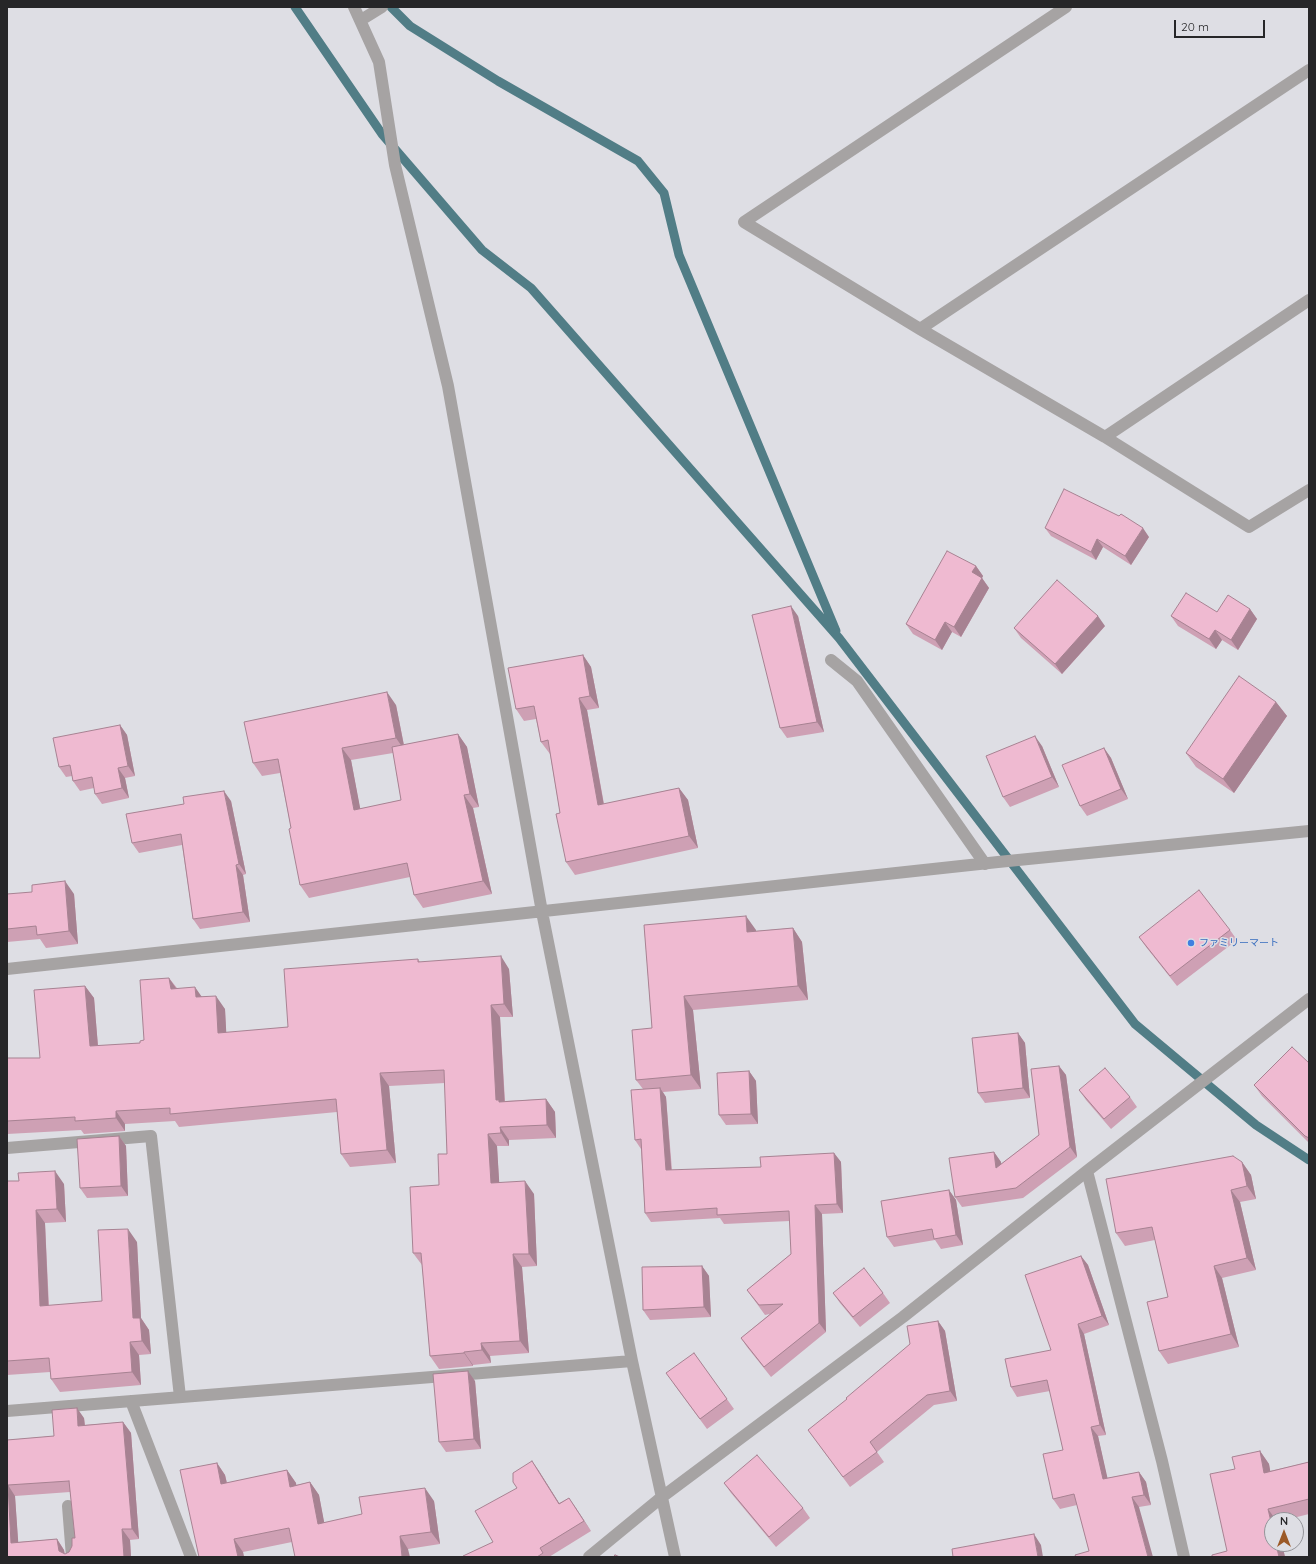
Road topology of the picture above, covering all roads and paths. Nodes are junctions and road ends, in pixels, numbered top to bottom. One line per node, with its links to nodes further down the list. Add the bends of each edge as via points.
1 (354, 7): 4 (street)
2 (382, 7): 4 (street)
3 (1066, 7): 7 (street, via 744,222)
4 (361, 20): 13 (street, via 379,62 395,165 448,386)
5 (1309, 70): 7 (street)
6 (1309, 300): 8 (street)
7 (920, 329): 8 (street)
8 (1105, 437): 9 (street, via 1249,527)
9 (1309, 490)
10 (831, 660): 12 (street, via 857,681)
11 (1309, 831): 12 (street)
12 (985, 864): 13 (street)
13 (542, 912): 14 (street); 18 (street)
14 (7, 969)
15 (1309, 999): 17 (street)
16 (7, 1148): 19 (street, via 151,1136)
17 (1087, 1171): 22 (street, via 903,1317); 28 (street, via 1162,1461)
18 (632, 1360): 19 (street); 22 (street)
19 (180, 1397): 20 (street)
20 (131, 1401): 21 (street); 25 (street)
21 (7, 1411)
22 (662, 1498): 26 (street); 27 (street)
23 (68, 1506): 24 (street)
24 (72, 1557)
25 (191, 1557)
26 (589, 1557)
27 (675, 1557)
28 (1184, 1557)

